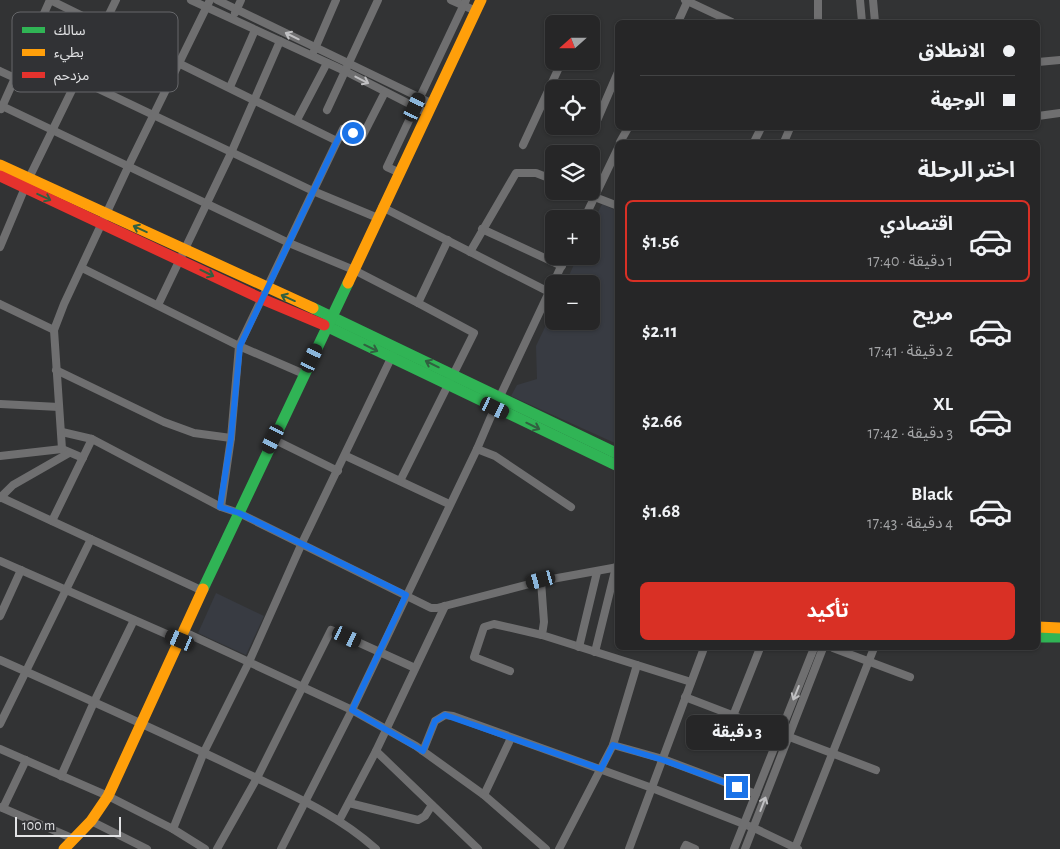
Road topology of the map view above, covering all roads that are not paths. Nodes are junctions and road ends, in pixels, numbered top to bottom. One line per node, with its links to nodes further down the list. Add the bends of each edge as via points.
1 (50, 0): 18 (street); 19 (street)
2 (116, 0): 20 (street)
3 (191, 0): 15 (street)
4 (218, 0): 16 (street)
5 (241, 0): 16 (street)
6 (336, 0): 29 (street)
7 (378, 0): 35 (street)
8 (451, 0): 14 (street)
9 (482, 0): 17 (main road)
10 (687, 0): 22 (street); 23 (street)
11 (818, 0): 24 (street)
12 (860, 0): 25 (street)
13 (872, 0): 26 (street)
14 (465, 3): 17 (street); 46 (street)
15 (208, 4): 21 (street); 32 (street)
16 (237, 9): 21 (street); 29 (street, one-way to 16)
17 (476, 11): 51 (main road)
18 (44, 12)
19 (74, 12)
20 (110, 12)
21 (232, 19): 27 (street)
22 (679, 20)
23 (728, 20)
24 (818, 20)
25 (862, 20)
26 (875, 20)
27 (255, 30): 28 (street); 41 (street)
28 (280, 41): 30 (street); 47 (street)
29 (316, 47): 30 (street); 35 (street)
30 (312, 56): 34 (street)
31 (1060, 60): 33 (street)
32 (179, 62): 41 (street)
33 (1040, 62)
34 (328, 63): 37 (street); 57 (street)
35 (349, 63): 37 (street); 46 (street)
36 (0, 71): 38 (street)
37 (345, 71): 45 (street, one-way to 45); 52 (street)
38 (12, 77)
39 (615, 79): 53 (street)
40 (12, 84): 50 (street)
41 (230, 87): 47 (street)
42 (71, 92): 58 (street)
43 (104, 92): 55 (street)
44 (164, 92): 55 (street)
45 (385, 92): 49 (street); 59 (street, via 362,137 343,130)
46 (420, 97): 49 (street); 51 (street)
47 (255, 99): 57 (street); 61 (street)
48 (545, 101): 60 (street)
49 (415, 107): 51 (street); 65 (street, via 388,167)
50 (1, 108): 58 (street)
51 (429, 108): 65 (main road)
52 (327, 110)
53 (600, 113)
54 (1060, 113): 56 (street)
55 (152, 115): 61 (street); 64 (street)
56 (1040, 116)
57 (297, 120): 59 (street)
58 (53, 130): 64 (street); 68 (street)
59 (337, 141): 70 (street)
60 (523, 144)
61 (231, 153): 70 (street); 72 (street)
62 (615, 154): 69 (street)
63 (0, 165): 68 (main road)
64 (128, 166): 72 (street); 75 (street)
65 (398, 172): 74 (main road)
66 (0, 176): 68 (main road)
67 (545, 176): 76 (street, via 516,173)
68 (28, 183): 75 (main road); 79 (street)
69 (600, 185)
70 (313, 191): 74 (street); 78 (street)
71 (600, 199): 73 (street)
72 (207, 202): 78 (street); 81 (street)
73 (615, 205)
74 (380, 212): 77 (street); 84 (main road)
75 (105, 219): 81 (main road); 83 (street)
76 (482, 229): 80 (street); 82 (street)
77 (448, 240): 80 (street); 89 (street)
78 (289, 243): 84 (street); 87 (street)
79 (0, 247)
80 (470, 252): 86 (street)
81 (182, 254): 87 (main road); 91 (street)
82 (562, 266): 85 (street)
83 (82, 268): 91 (street); 93 (street)
84 (354, 270): 89 (street); 92 (main road)
85 (558, 275)
86 (545, 290)
87 (264, 294): 92 (main road); 94 (street)
88 (545, 302): 99 (street)
89 (418, 303): 98 (street, via 474,333)
90 (0, 304): 93 (street)
91 (158, 305): 94 (street)
92 (330, 322): 95 (main road); 97 (main road)
93 (54, 330): 96 (street)
94 (240, 346): 97 (street); 104 (street)
95 (394, 352): 98 (main road); 111 (street)
96 (56, 370): 101 (street); 104 (street, via 164,422 194,433)
97 (304, 374): 106 (main road)
98 (450, 380): 99 (main road); 102 (main road); 115 (street)
99 (500, 396): 102 (street); 109 (main road)
100 (0, 404): 101 (street)
101 (59, 408): 103 (street)
102 (495, 408): 107 (street); 113 (main road, one-way to 113)
103 (62, 432): 105 (street); 108 (street)
104 (231, 438): 118 (street)
105 (92, 439): 112 (street); 118 (street)
106 (273, 439): 114 (street); 120 (main road)
107 (477, 449): 117 (street); 119 (street, via 495,456)
108 (66, 451): 110 (street); 112 (street); 116 (street)
109 (615, 453)
110 (0, 456)
111 (346, 456): 114 (street); 115 (street)
112 (83, 458): 121 (street)
113 (615, 465)
114 (338, 471): 123 (street)
115 (400, 481): 117 (street)
116 (0, 497): 121 (street)
117 (449, 504): 132 (street)
118 (220, 507): 120 (street)
119 (571, 507)
120 (239, 513): 123 (street); 131 (main road)
121 (52, 521): 122 (street)
122 (91, 539): 130 (street); 131 (street)
123 (302, 543): 132 (street); 153 (street)
124 (0, 561): 126 (street)
125 (615, 568): 127 (street)
126 (21, 570): 130 (street); 134 (street)
127 (597, 572): 129 (street); 142 (street)
128 (615, 575): 149 (street)
129 (541, 580): 133 (street); 138 (street)
130 (66, 590): 135 (street); 156 (street)
131 (204, 591): 139 (main road)
132 (406, 595): 133 (street, via 431,608); 150 (street)
133 (445, 606): 155 (street)
134 (0, 616)
135 (134, 620): 139 (street); 162 (street)
136 (1040, 627): 137 (main road)
137 (1060, 628)
138 (542, 635): 142 (street); 157 (street, via 494,624 484,627 474,657)
139 (182, 636): 153 (street); 166 (main road)
140 (1040, 637): 141 (main road)
141 (1060, 637)
142 (579, 646): 149 (street)
143 (703, 650): 159 (street)
144 (759, 650): 164 (street)
145 (813, 650): 168 (street, one-way to 168)
146 (822, 650): 169 (street)
147 (839, 650): 152 (street)
148 (873, 650): 152 (street)
149 (595, 652): 154 (street)
150 (379, 653): 155 (street); 160 (street, via 331,630); 163 (street)
151 (0, 660): 156 (street)
152 (869, 661): 158 (street); 176 (street)
153 (249, 662): 160 (street); 175 (street)
154 (637, 665): 159 (street); 171 (street)
155 (415, 668): 167 (street)
156 (25, 671): 162 (street); 165 (street)
157 (510, 671)
158 (910, 677)
159 (691, 682): 161 (street)
160 (303, 688): 163 (street); 182 (street)
161 (685, 698): 164 (street); 178 (street)
162 (94, 702): 166 (street); 181 (street)
163 (352, 710): 167 (street); 187 (street)
164 (733, 716): 168 (street)
165 (0, 724)
166 (141, 724): 175 (street); 186 (main road)
167 (386, 729): 173 (street); 174 (street)
168 (780, 734): 169 (street); 184 (street)
169 (788, 737): 176 (street); 194 (street, one-way to 169)
170 (512, 738): 174 (street, via 445,715 435,721); 179 (street); 185 (street)
171 (613, 745): 178 (street); 179 (street)
172 (0, 749): 177 (street)
173 (376, 751): 188 (street); 189 (street)
174 (423, 751): 185 (street)
175 (204, 752): 182 (street); 195 (street)
176 (832, 753): 180 (street); 197 (street)
177 (26, 760): 181 (street); 190 (street)
178 (663, 760): 183 (street); 184 (street)
179 (601, 769): 183 (street); 206 (street)
180 (876, 770)
181 (61, 776): 186 (street)
182 (258, 778): 187 (street); 201 (street)
183 (652, 788): 193 (street); 207 (street)
184 (756, 794): 193 (street)
185 (484, 795): 205 (street)
186 (108, 796): 192 (main road); 195 (street)
187 (306, 802): 191 (street); 202 (street)
188 (349, 803): 189 (street, via 418,820); 191 (street)
189 (432, 805): 204 (street)
190 (1, 808): 196 (street)
191 (340, 819): 203 (street)
192 (91, 821): 196 (main road); 199 (street)
193 (744, 824): 194 (street); 210 (street)
194 (754, 828): 197 (street); 211 (street)
195 (173, 830): 200 (street)
196 (74, 839): 198 (main road)
197 (797, 848)
198 (64, 849)
199 (147, 849)
200 (205, 849)
201 (217, 849)
202 (281, 849)
203 (376, 849)
204 (478, 849)
205 (546, 849)
206 (559, 849)
207 (629, 849)
208 (684, 849): 209 (street, via 686,845)
209 (695, 849)
210 (734, 849)
211 (745, 849)

